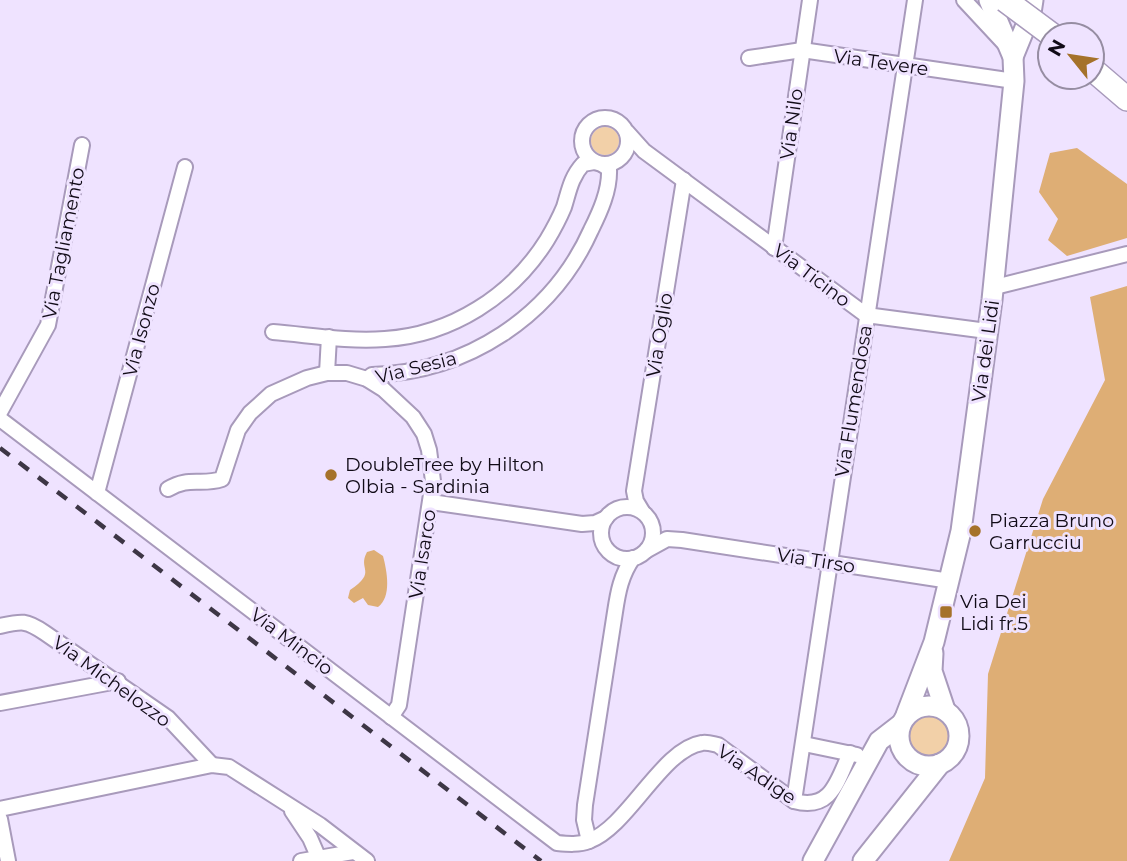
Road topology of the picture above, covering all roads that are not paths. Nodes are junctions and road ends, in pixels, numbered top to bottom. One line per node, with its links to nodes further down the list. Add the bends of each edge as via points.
1 (810, 0): 8 (street, Via Nilo)
2 (915, 0): 11 (street, Via Flumendosa)
3 (964, 0): 9 (street)
4 (989, 0): 9 (main road)
5 (1005, 0): 7 (main road, bridge)
6 (1033, 0): 9 (main road, via 1031,13)
7 (1036, 23)
8 (802, 50): 10 (street, Via Tevere); 11 (street, Via Tevere); 22 (street, Via Nilo)
9 (1009, 51): 12 (main road, Via dei Lidi)
10 (749, 58)
11 (906, 65): 12 (street, Via Tevere); 25 (street, Via Flumendosa)
12 (1014, 81): 24 (main road, Via dei Lidi)
13 (1106, 81): 14 (main road)
14 (1127, 99)
15 (627, 132): 17 (street, via 628,147); 18 (street, Via Ticino); 19 (street, via 611,118 590,123 582,144)
16 (82, 145): 31 (street, Via Tagliamento, via 48,325)
17 (620, 160): 18 (street); 19 (street)
18 (659, 162): 21 (street, Via Ticino)
19 (598, 163): 28 (street, Via Sesia, via 583,164 573,177 557,223 536,256 483,306 446,325 407,337); 30 (street, Via Sesia, via 608,169 603,202 585,244 536,309 472,353)
20 (184, 167): 35 (street, Via Isonzo)
21 (684, 180): 22 (street, Via Ticino); 34 (street, Via Oglio)
22 (774, 248): 25 (street, Via Ticino)
23 (1127, 254): 24 (street)
24 (993, 284): 26 (main road, Via dei Lidi)
25 (866, 315): 26 (street, Via Ticino); 47 (street, Via Flumendosa)
26 (987, 331): 48 (main road, Via dei Lidi, via 961,531)
27 (273, 332): 28 (street, Via Sesia)
28 (329, 337): 29 (street)
29 (327, 373): 30 (street, Via Isarco); 33 (street, Via Isarco, via 288,385 250,413 238,429 222,479 180,481)
30 (367, 379): 36 (street, Via Isarco, via 398,401 424,434 431,465)
31 (0, 412)
32 (0, 419): 35 (street, Via Mincio)
33 (168, 489)
34 (634, 491): 37 (street); 38 (street)
35 (97, 493): 55 (street, Via Mincio)
36 (431, 502): 40 (street); 55 (street, Via Isarco, via 399,705)
37 (624, 507): 38 (street); 39 (street)
38 (642, 511): 41 (street)
39 (606, 518): 40 (street); 42 (street)
40 (582, 524): 42 (street)
41 (652, 525): 43 (street); 44 (street)
42 (601, 535): 45 (street)
43 (682, 540): 44 (street, via 667,539); 47 (street, Via Tirso)
44 (647, 550): 46 (street)
45 (614, 556): 46 (street); 49 (street)
46 (633, 558): 49 (street)
47 (829, 562): 48 (street, Via Tirso); 57 (street, Via Flumendosa)
48 (950, 581): 51 (main road, Via dei Lidi)
49 (619, 586): 70 (street, via 585,805)
50 (0, 626): 52 (street, Via Michelozzo, via 31,623)
51 (934, 642): 54 (main road, Via dei Lidi, via 932,671); 56 (main road, Via dei Lidi)
52 (118, 681): 53 (street); 63 (street, Via Michelozzo, via 168,718)
53 (0, 703)
54 (946, 710): 56 (main road, via 928,705); 62 (main road, via 956,723 959,739 953,754)
55 (391, 716): 70 (street, Via Mincio, via 557,843)
56 (904, 720): 58 (main road, Via dei Lidi); 59 (main road, via 898,737)
57 (804, 744): 60 (street); 66 (street, Via Flumendosa)
58 (875, 749): 60 (street); 64 (main road, Via dei Lidi)
59 (902, 749): 61 (main road); 64 (main road, Via dei Lidi)
60 (850, 753): 66 (street, Via Adige, via 829,795 818,804)
61 (917, 764): 62 (main road); 65 (main road)
62 (940, 764): 65 (main road)
63 (212, 765): 67 (street, via 229,767); 68 (street)
64 (862, 774): 76 (main road, Via dei Lidi)
65 (910, 801): 77 (main road)
66 (793, 802): 70 (street, Via Adige, via 718,745 704,742 669,763 605,832)
67 (289, 806): 71 (street); 72 (street)
68 (0, 809)
69 (0, 819): 73 (street)
70 (589, 841)
71 (353, 852): 72 (street); 75 (street)
72 (320, 860): 74 (street)
73 (8, 861)
74 (301, 861)
75 (367, 861)
76 (813, 861)
77 (863, 861)

